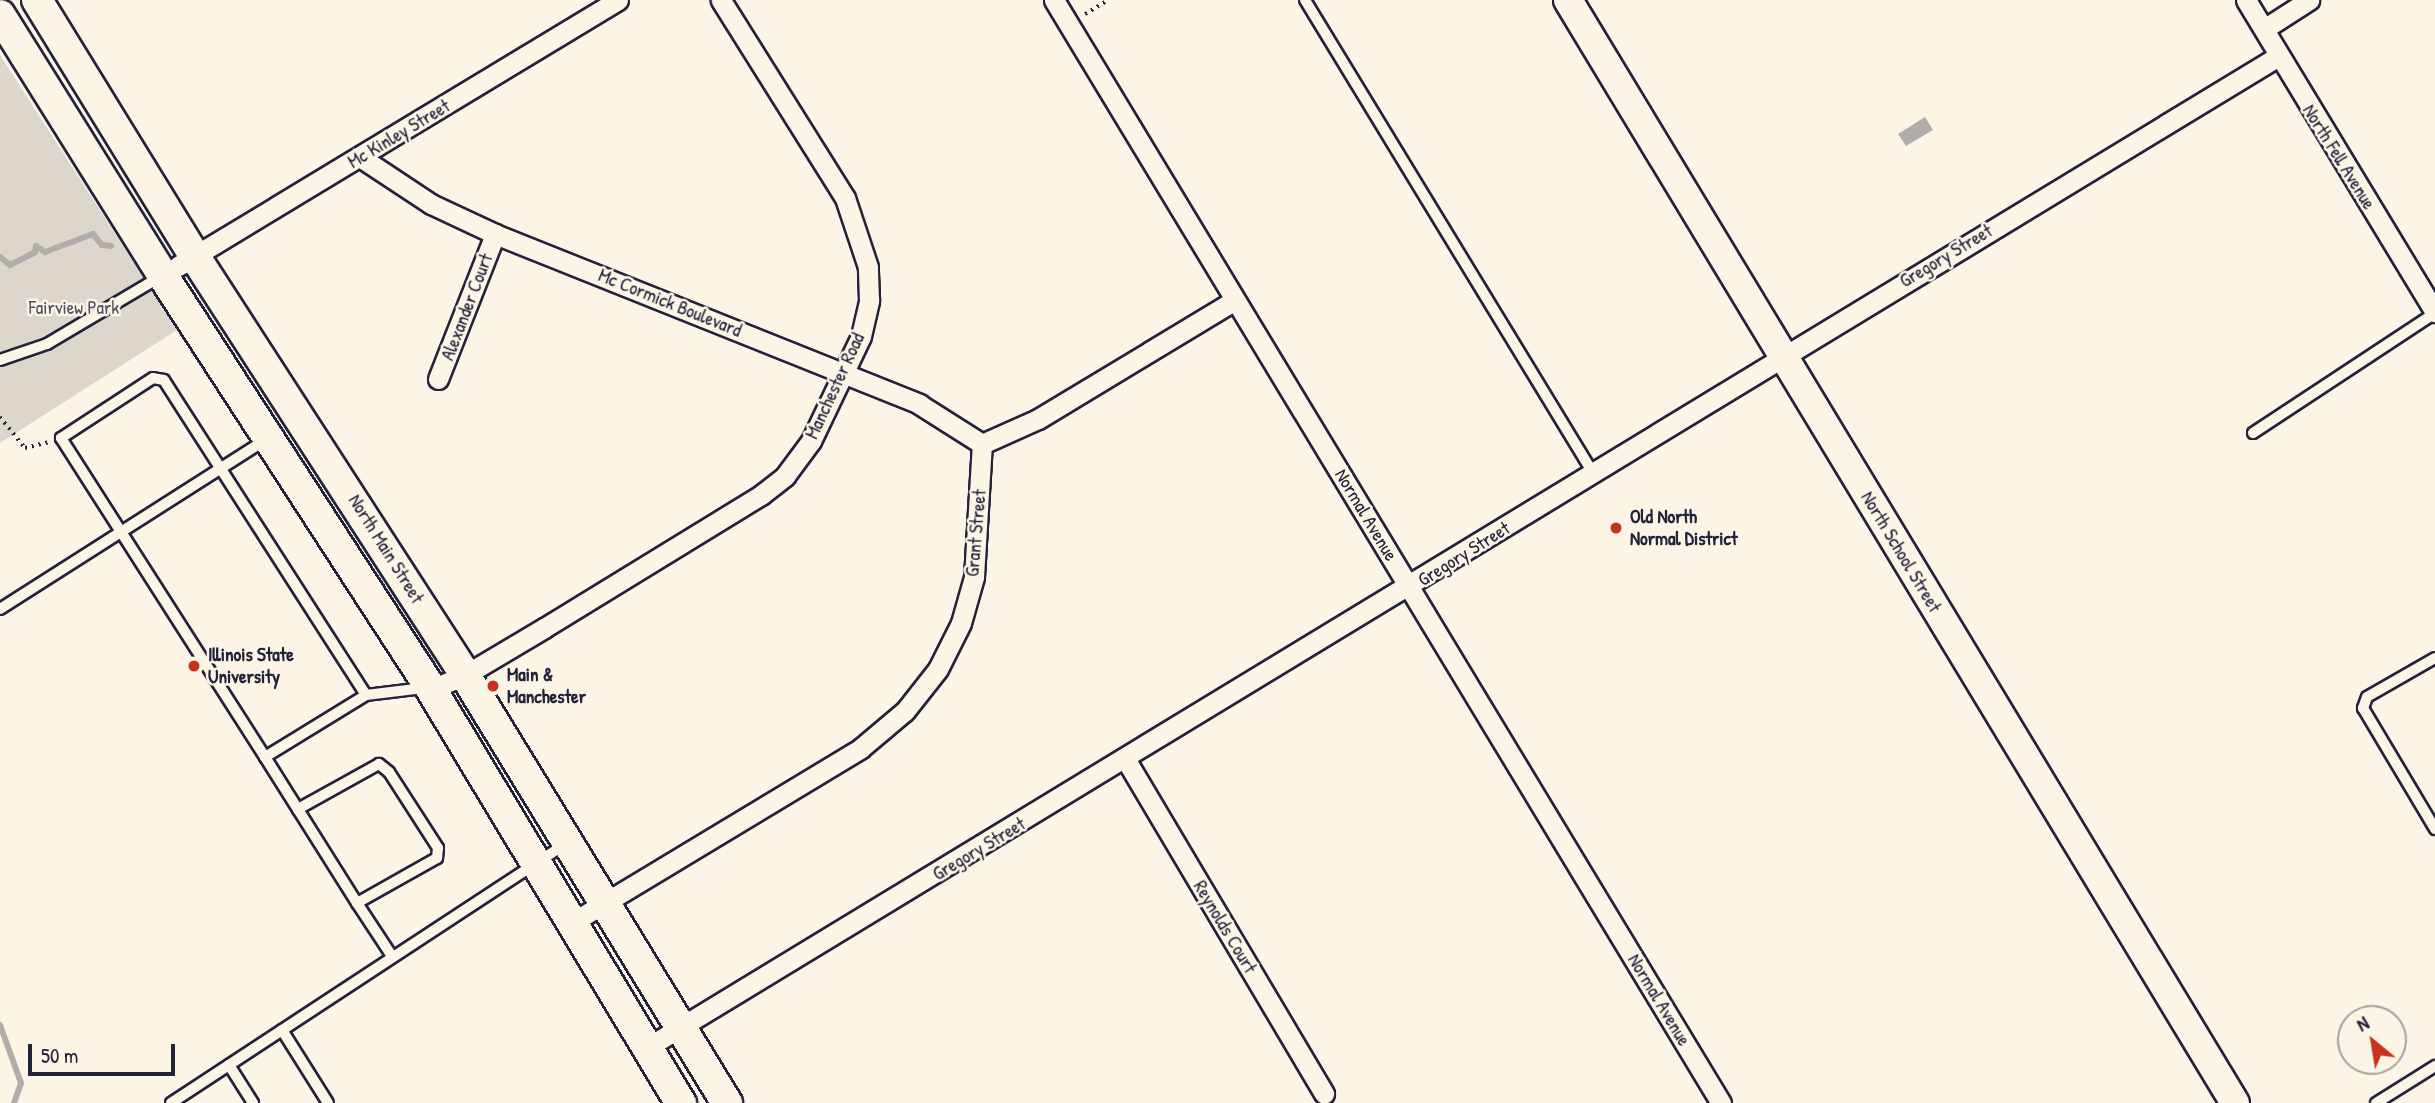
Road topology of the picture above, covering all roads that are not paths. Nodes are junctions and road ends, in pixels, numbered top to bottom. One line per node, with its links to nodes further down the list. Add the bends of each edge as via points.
1 (37, 0): 14 (main road, North Main Street)
2 (618, 0): 12 (street, Mc Kinley Street)
3 (721, 0): 19 (street, Manchester Road, via 828,166 860,237 869,299 861,336)
4 (1054, 0): 15 (street, Normal Avenue)
5 (1305, 0): 25 (lane)
6 (1568, 0): 17 (street, North School Street)
7 (2246, 0): 10 (street, North Fell Avenue)
8 (2309, 0): 10 (street)
9 (0, 15): 14 (main road, North Main Street)
10 (2264, 29): 11 (street, North Fell Avenue)
11 (2277, 57): 16 (street, North Fell Avenue); 17 (street, Gregory Street)
12 (360, 158): 13 (street, Mc Cormick Boulevard, via 431,204); 14 (street, Mc Kinley Street)
13 (495, 234): 19 (street, Mc Cormick Boulevard); 20 (street, Alexander Court)
14 (179, 266): 18 (lane, via 47,344); 22 (main road, North Main Street); 30 (main road, North Main Street)
15 (1236, 300): 23 (street, via 1038,419); 27 (street, Normal Avenue)
16 (2435, 313): 21 (lane)
17 (1783, 358): 25 (street, Gregory Street); 55 (street, North School Street)
18 (0, 360)
19 (843, 374): 23 (street, Mc Cormick Boulevard, via 919,404); 30 (street, Manchester Road, via 811,441 785,476)
20 (438, 379)
21 (2253, 433)
22 (269, 438): 24 (lane); 31 (main road, North Main Street)
23 (982, 444): 40 (street, Grant Street, via 974,577 961,623 938,669 905,711 861,748)
24 (219, 469): 26 (lane); 26 (lane, via 159,377 61,438); 32 (lane)
25 (1593, 473): 27 (street, Gregory Street)
26 (121, 532): 28 (lane); 33 (lane)
27 (1409, 587): 34 (street, Gregory Street); 54 (street, Normal Avenue)
28 (0, 610)
29 (2435, 658): 36 (lane, via 2367,697 2363,708)
30 (466, 675): 31 (street, Manchester Road); 37 (main road, North Main Street)
31 (431, 689): 32 (lane, via 394,688); 38 (main road, North Main Street)
32 (366, 695): 33 (lane)
33 (265, 757): 35 (lane)
34 (1126, 760): 43 (street, Gregory Street); 48 (street, Reynolds Court)
35 (298, 809): 39 (lane); 39 (lane, via 371,765 379,765 389,772 438,848 437,858)
36 (2435, 829)
37 (566, 843): 38 (lane); 40 (main road, North Main Street)
38 (537, 863): 41 (main road, North Main Street); 42 (lane)
39 (357, 903): 42 (lane)
40 (604, 903): 41 (street, Grant Street); 43 (main road, North Main Street)
41 (573, 922): 45 (main road, North Main Street)
42 (392, 956): 44 (lane)
43 (681, 1027): 45 (street, Gregory Street); 53 (main road, North Main Street)
44 (282, 1030): 46 (lane); 51 (lane)
45 (648, 1047): 52 (main road, North Main Street)
46 (229, 1065): 49 (lane); 50 (lane)
47 (2435, 1066): 56 (lane)
48 (1324, 1094)
49 (171, 1103)
50 (253, 1103)
51 (328, 1103)
52 (681, 1103)
53 (727, 1103)
54 (1721, 1103)
55 (2235, 1103)
56 (2376, 1103)

